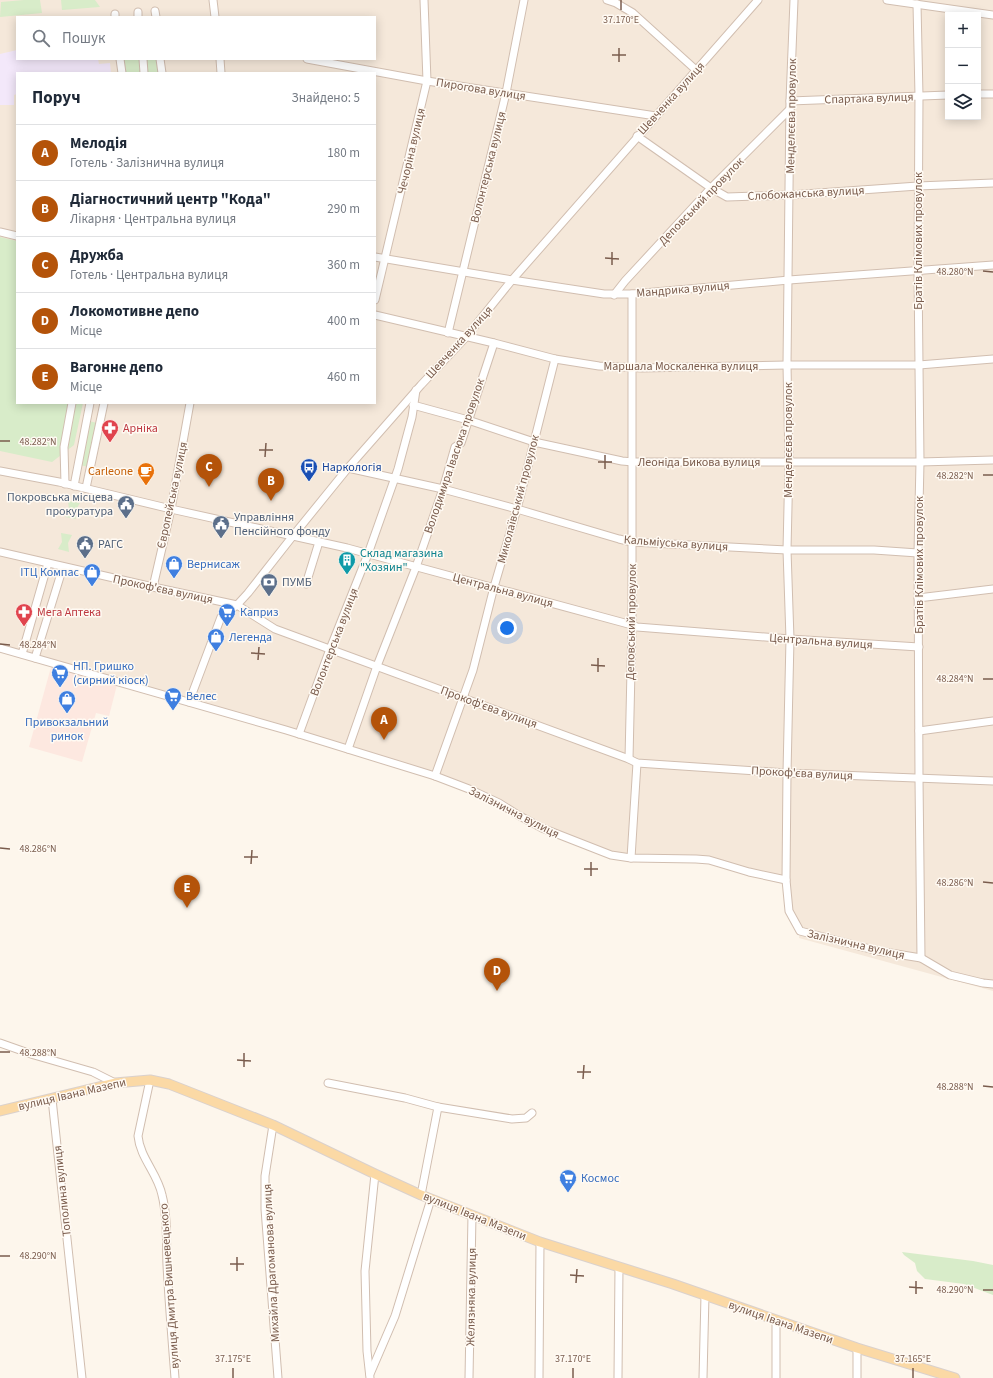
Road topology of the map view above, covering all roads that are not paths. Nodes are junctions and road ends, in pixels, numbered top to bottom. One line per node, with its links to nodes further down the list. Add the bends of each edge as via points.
1 (213, 0): 10 (street)
2 (424, 0): 24 (street, Чечоріна вулиця)
3 (524, 0): 25 (street, Волонтерська вулиця)
4 (607, 0): 17 (street, via 633,13)
5 (758, 0): 17 (street, Шевченка вулиця)
6 (794, 0): 30 (street, Менделєєва провулок)
7 (887, 0): 8 (street)
8 (917, 4): 9 (street); 29 (street, Братів Клімових провулок)
9 (993, 15)
10 (215, 16)
11 (120, 60): 18 (street)
12 (143, 60): 19 (street)
13 (160, 60): 20 (street)
14 (220, 60): 21 (street)
15 (311, 60): 16 (street, Пирогова вулиця)
16 (350, 70): 22 (street, Пирогова вулиця)
17 (696, 70): 32 (street, Шевченка вулиця)
18 (122, 72)
19 (144, 72)
20 (162, 72)
21 (221, 72)
22 (365, 72)
23 (376, 73): 24 (street, Пирогова вулиця)
24 (427, 80): 25 (street, Пирогова вулиця); 41 (street, Чечоріна вулиця)
25 (506, 93): 32 (street, Пирогова вулиця); 44 (street, Волонтерська вулиця)
26 (981, 94): 27 (street)
27 (993, 94)
28 (945, 95): 29 (street, Спартака вулиця)
29 (919, 96): 30 (street, Спартака вулиця); 35 (street, Братів Клімових провулок)
30 (790, 101): 31 (street, Менделєєва провулок)
31 (790, 109): 36 (street, Деповський провулок); 37 (street, Менделєєва провулок)
32 (656, 116): 33 (street, Шевченка вулиця)
33 (638, 136): 36 (street, Слобожанська вулиця); 45 (street, Шевченка вулиця)
34 (993, 183): 35 (street, Слобожанська вулиця)
35 (918, 186): 37 (street, Слобожанська вулиця); 43 (street, Братів Клімових провулок)
36 (711, 188): 37 (street, Слобожанська вулиця, via 727,196); 48 (street, Деповський провулок)
37 (790, 195): 46 (street, Менделєєва провулок)
38 (0, 232): 39 (street)
39 (16, 236)
40 (376, 257): 41 (street, Мандрика вулиця)
41 (386, 259): 44 (street, Мандрика вулиця); 49 (street, Чечоріна вулиця)
42 (993, 265): 43 (street, Мандрика вулиця)
43 (918, 270): 46 (street, Мандрика вулиця); 56 (street, Братів Клімових провулок)
44 (462, 272): 45 (street, Мандрика вулиця); 51 (street, Волонтерська вулиця)
45 (512, 280): 48 (street, Мандрика вулиця); 52 (street, Шевченка вулиця)
46 (789, 280): 47 (street, Мандрика вулиця); 57 (street, Менделєєва провулок)
47 (632, 294): 48 (street, Мандрика вулиця); 58 (street, Деповський провулок)
48 (614, 295)
49 (376, 296)
50 (376, 315): 51 (street, Маршала Москаленка вулиця)
51 (448, 333): 52 (street, Маршала Москаленка вулиця)
52 (466, 337): 53 (street, Маршала Москаленка вулиця); 59 (street, Шевченка вулиця)
53 (494, 343): 54 (street, Маршала Москаленка вулиця); 65 (street, Володимира Івасюка провулок)
54 (556, 359): 58 (street, Маршала Москаленка вулиця, via 587,365); 66 (street, Миколаївський провулок)
55 (993, 359): 56 (street, Маршала Москаленка вулиця)
56 (919, 364): 57 (street, Маршала Москаленка вулиця); 70 (street, Братів Клімових провулок)
57 (787, 365): 58 (street, Маршала Москаленка вулиця); 69 (street, Менделєєва провулок)
58 (633, 368): 68 (street, Деповський провулок)
59 (416, 390): 64 (street, Волонтерська вулиця); 71 (street, Шевченка вулиця)
60 (72, 404): 74 (street, via 64,447)
61 (90, 404): 75 (street)
62 (104, 404): 76 (street)
63 (190, 404): 79 (street, Європейська вулиця)
64 (413, 405): 65 (street, Леоніда Бикова вулиця); 73 (street, Волонтерська вулиця)
65 (468, 420): 66 (street, Леоніда Бикова вулиця); 77 (street, Володимира Івасюка провулок, via 461,443 455,446)
66 (534, 442): 68 (street, Леоніда Бикова вулиця); 78 (street, Миколаївський провулок)
67 (993, 460): 70 (street, Леоніда Бикова вулиця)
68 (633, 462): 69 (street, Леоніда Бикова вулиця); 82 (street, Деповський провулок)
69 (789, 462): 70 (street, Леоніда Бикова вулиця); 83 (street, Менделєєва провулок)
70 (920, 462): 85 (street, Братів Клімових провулок)
71 (348, 468): 73 (street, Кальміуська вулиця); 80 (street, Шевченка вулиця)
72 (0, 471): 74 (street, Центральна вулиця)
73 (395, 479): 77 (street, Кальміуська вулиця); 86 (street, Волонтерська вулиця)
74 (65, 484): 75 (street, Центральна вулиця)
75 (74, 486): 76 (street, Центральна вулиця)
76 (86, 488): 79 (street, Центральна вулиця)
77 (443, 489): 78 (street, Кальміуська вулиця); 88 (street, Володимира Івасюка провулок)
78 (517, 508): 82 (street, Кальміуська вулиця); 92 (street, Миколаївський провулок)
79 (171, 509): 80 (street, Центральна вулиця); 91 (street, Європейська вулиця)
80 (292, 537): 81 (street, Центральна вулиця); 95 (street, Шевченка вулиця)
81 (319, 542): 86 (street, Центральна вулиця); 90 (street)
82 (632, 542): 83 (street, Кальміуська вулиця); 96 (street, Деповський провулок)
83 (787, 550): 85 (street, Кальміуська вулиця); 97 (street, Менделєєва провулок)
84 (0, 552): 87 (street, Прокоф'єва вулиця)
85 (918, 553): 94 (street, Братів Клімових провулок)
86 (368, 554): 88 (street, Центральна вулиця); 100 (street, Волонтерська вулиця)
87 (48, 563): 89 (street, Прокоф'єва вулиця); 101 (street)
88 (416, 566): 92 (street, Центральна вулиця); 103 (street, Володимира Івасюка провулок)
89 (63, 567): 91 (street, Прокоф'єва вулиця); 102 (street)
90 (306, 584)
91 (153, 587): 95 (street, Прокоф'єва вулиця)
92 (494, 587): 96 (street, Центральна вулиця); 104 (street, Миколаївський провулок, via 472,670)
93 (993, 589): 94 (street)
94 (918, 598): 98 (street, Братів Клімових провулок)
95 (236, 605): 100 (street, Прокоф'єва вулиця, via 276,629); 105 (street, Шевченка вулиця, via 221,617 217,625)
96 (632, 625): 97 (street, Центральна вулиця); 110 (street, Деповський провулок)
97 (790, 639): 98 (street, Центральна вулиця); 112 (street, Менделєєва провулок)
98 (919, 647): 107 (street, Братів Клімових провулок)
99 (0, 648): 101 (street, Залізнична вулиця)
100 (330, 649): 103 (street, Прокоф'єва вулиця); 108 (street, Волонтерська вулиця)
101 (22, 654): 102 (street, Залізнична вулиця)
102 (35, 658): 105 (street, Залізнична вулиця)
103 (377, 666): 104 (street, Прокоф'єва вулиця); 109 (street, Володимира Івасюка провулок)
104 (462, 696): 110 (street, Прокоф'єва вулиця); 113 (street, Миколаївський провулок)
105 (189, 702): 108 (street, Залізнична вулиця)
106 (993, 721): 107 (street)
107 (919, 731): 114 (street, Братів Клімових провулок)
108 (299, 734): 109 (street, Залізнична вулиця)
109 (348, 749): 113 (street, Залізнична вулиця)
110 (629, 759): 111 (street, Прокоф'єва вулиця)
111 (637, 763): 112 (street, Прокоф'єва вулиця); 116 (street)
112 (787, 773): 114 (street, Прокоф'єва вулиця); 117 (street, Менделєєва провулок)
113 (435, 776): 116 (street, Залізнична вулиця, via 493,800 542,828 611,855)
114 (919, 779): 115 (street, Прокоф'єва вулиця); 118 (street, Братів Клімових провулок)
115 (993, 781)
116 (630, 858): 117 (street, Залізнична вулиця, via 709,860)
117 (786, 880): 118 (street, Залізнична вулиця, via 789,911 800,931 878,951)
118 (921, 958): 119 (street, Залізнична вулиця, via 950,975)
119 (993, 984)
120 (0, 1043): 122 (street, via 93,1072)
121 (150, 1080): 122 (main road, вулиця Івана Мазепи); 128 (main road, вулиця Івана Мазепи, via 194,1092); 140 (street, вулиця Дмитра Вишневецького, via 138,1136 139,1146 162,1194 165,1211)
122 (115, 1083): 124 (main road, вулиця Івана Мазепи)
123 (328, 1083): 125 (street)
124 (52, 1099): 126 (main road, вулиця Івана Мазепи); 139 (street, Тополина вулиця)
125 (438, 1107): 127 (street, via 512,1119 526,1118); 130 (street)
126 (0, 1111)
127 (532, 1113)
128 (273, 1125): 129 (main road, вулиця Івана Мазепи); 141 (street, Михайла Драгоманова вулиця, via 265,1176 265,1209)
129 (375, 1174): 130 (main road, вулиця Івана Мазепи); 138 (street, via 365,1271)
130 (421, 1195): 131 (main road, вулиця Івана Мазепи)
131 (431, 1199): 132 (main road, вулиця Івана Мазепи); 138 (street, via 395,1316)
132 (472, 1216): 133 (main road, вулиця Івана Мазепи); 142 (street, Желязняка вулиця)
133 (540, 1242): 134 (main road, вулиця Івана Мазепи); 143 (street)
134 (619, 1268): 135 (main road, вулиця Івана Мазепи); 144 (street)
135 (705, 1295): 136 (main road, вулиця Івана Мазепи); 145 (street)
136 (776, 1320): 137 (main road, вулиця Івана Мазепи); 146 (street)
137 (857, 1348): 147 (street); 148 (main road, вулиця Івана Мазепи)
138 (370, 1377)
139 (82, 1378)
140 (175, 1378)
141 (278, 1378)
142 (469, 1378)
143 (540, 1378)
144 (618, 1378)
145 (703, 1378)
146 (776, 1378)
147 (857, 1378)
148 (954, 1378)

